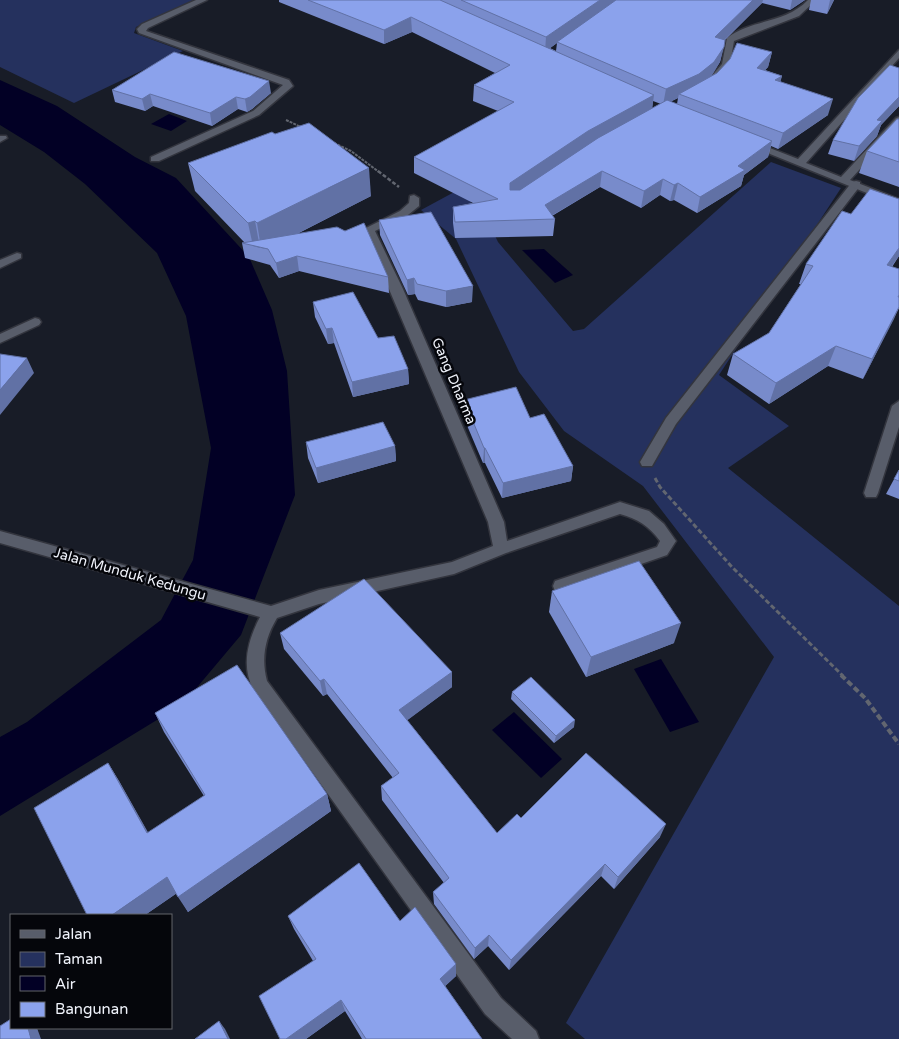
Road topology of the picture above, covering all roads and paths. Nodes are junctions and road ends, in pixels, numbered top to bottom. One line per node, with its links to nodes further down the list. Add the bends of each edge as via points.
1 (203, 0): 10 (street, via 141,29 286,82 288,86 256,112)
2 (812, 0): 4 (street, via 794,15 730,40 726,64)
3 (899, 53): 11 (street)
4 (709, 84)
5 (286, 120): 7 (path)
6 (899, 120): 12 (street)
7 (302, 128)
8 (736, 138): 11 (street)
9 (327, 139): 13 (path, via 351,151)
10 (155, 159)
11 (800, 163): 12 (street)
12 (850, 182): 14 (street); 22 (street, via 671,422)
13 (414, 198): 15 (street, via 415,204 404,213)
14 (899, 203)
15 (369, 229): 16 (street); 25 (street, Gang Dharma, via 496,522)
16 (346, 241)
17 (17, 256): 18 (street)
18 (0, 265)
19 (35, 322): 20 (street)
20 (0, 339)
21 (899, 406): 23 (street)
22 (647, 462): 28 (path, via 660,487 732,567 865,698)
23 (871, 493)
24 (0, 537): 27 (street, Jalan Munduk Kedungu)
25 (500, 549): 26 (street, via 620,508 644,515 668,541 662,551); 27 (street, via 454,568 318,597)
26 (561, 586)
27 (265, 612): 29 (street, via 254,651 258,684 493,1006)
28 (899, 744)
29 (528, 1039)

